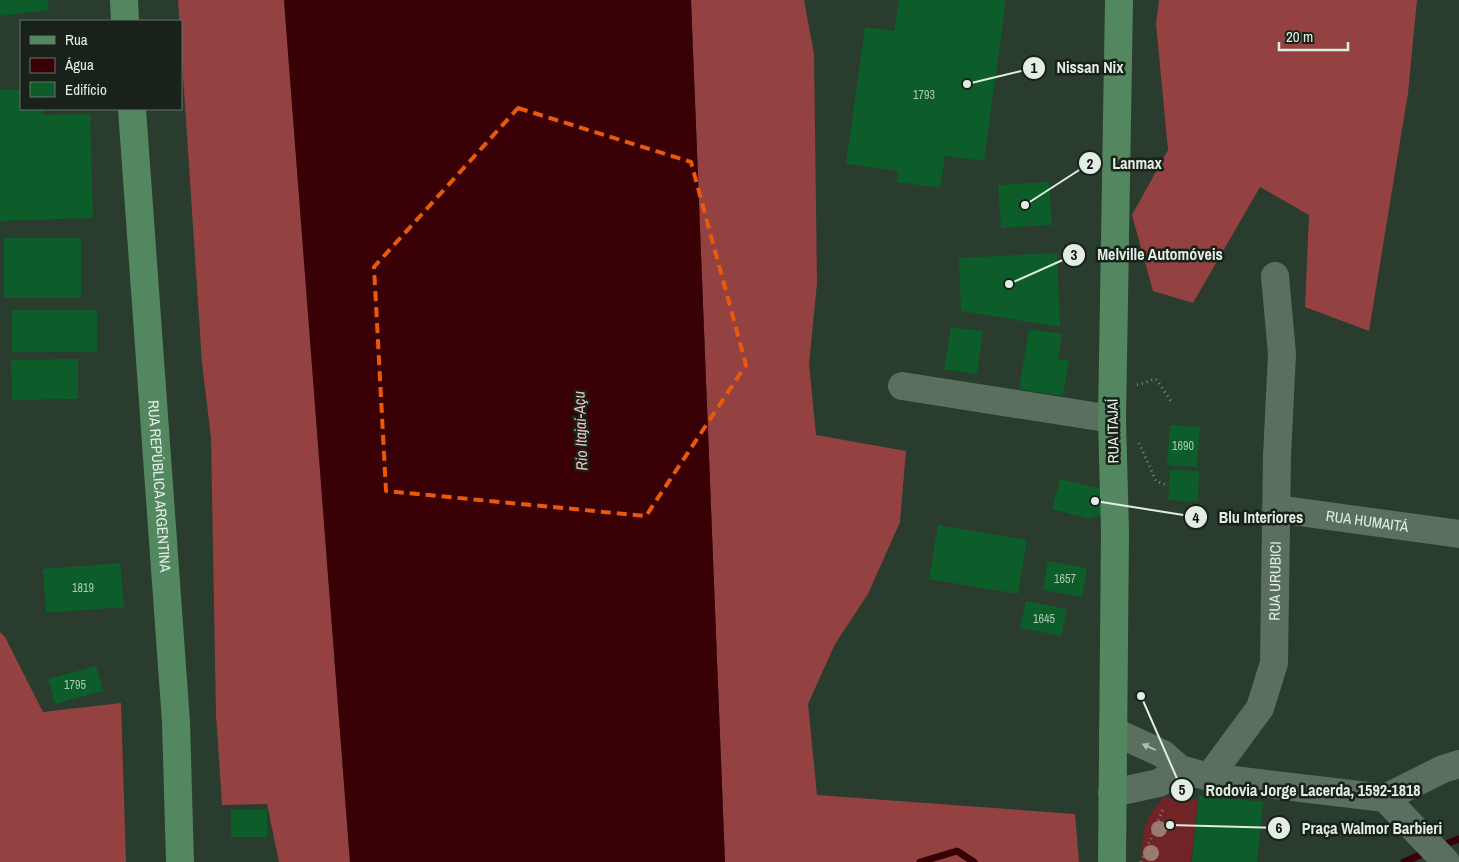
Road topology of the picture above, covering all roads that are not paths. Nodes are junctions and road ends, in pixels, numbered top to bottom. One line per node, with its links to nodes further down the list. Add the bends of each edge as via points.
1 (124, 0): 3 (main road)
2 (1119, 0): 7 (main road, RUA ITAJAÍ)
3 (125, 20)
4 (132, 110): 16 (main road, RUA REPÚBLICA ARGENTINA, via 176,722)
5 (1275, 276): 8 (street, RUA URUBICI, via 1282,354)
6 (902, 386): 7 (street)
7 (1112, 419): 10 (main road, RUA ITAJAÍ, via 1115,532)
8 (1277, 509): 9 (street, RUA HUMAITÁ); 13 (street, RUA URUBICI, via 1274,663 1270,680 1260,708)
9 (1459, 534)
10 (1113, 731): 12 (street, one-way to 10, via 1163,754); 14 (main road, RUA ITAJAÍ)
11 (1459, 764): 15 (street)
12 (1180, 769): 13 (street); 14 (street, via 1159,783)
13 (1209, 777): 15 (street)
14 (1112, 793): 17 (main road, RUA ITAJAÍ)
15 (1385, 798): 18 (street)
16 (180, 862)
17 (1112, 862)
18 (1446, 862)

